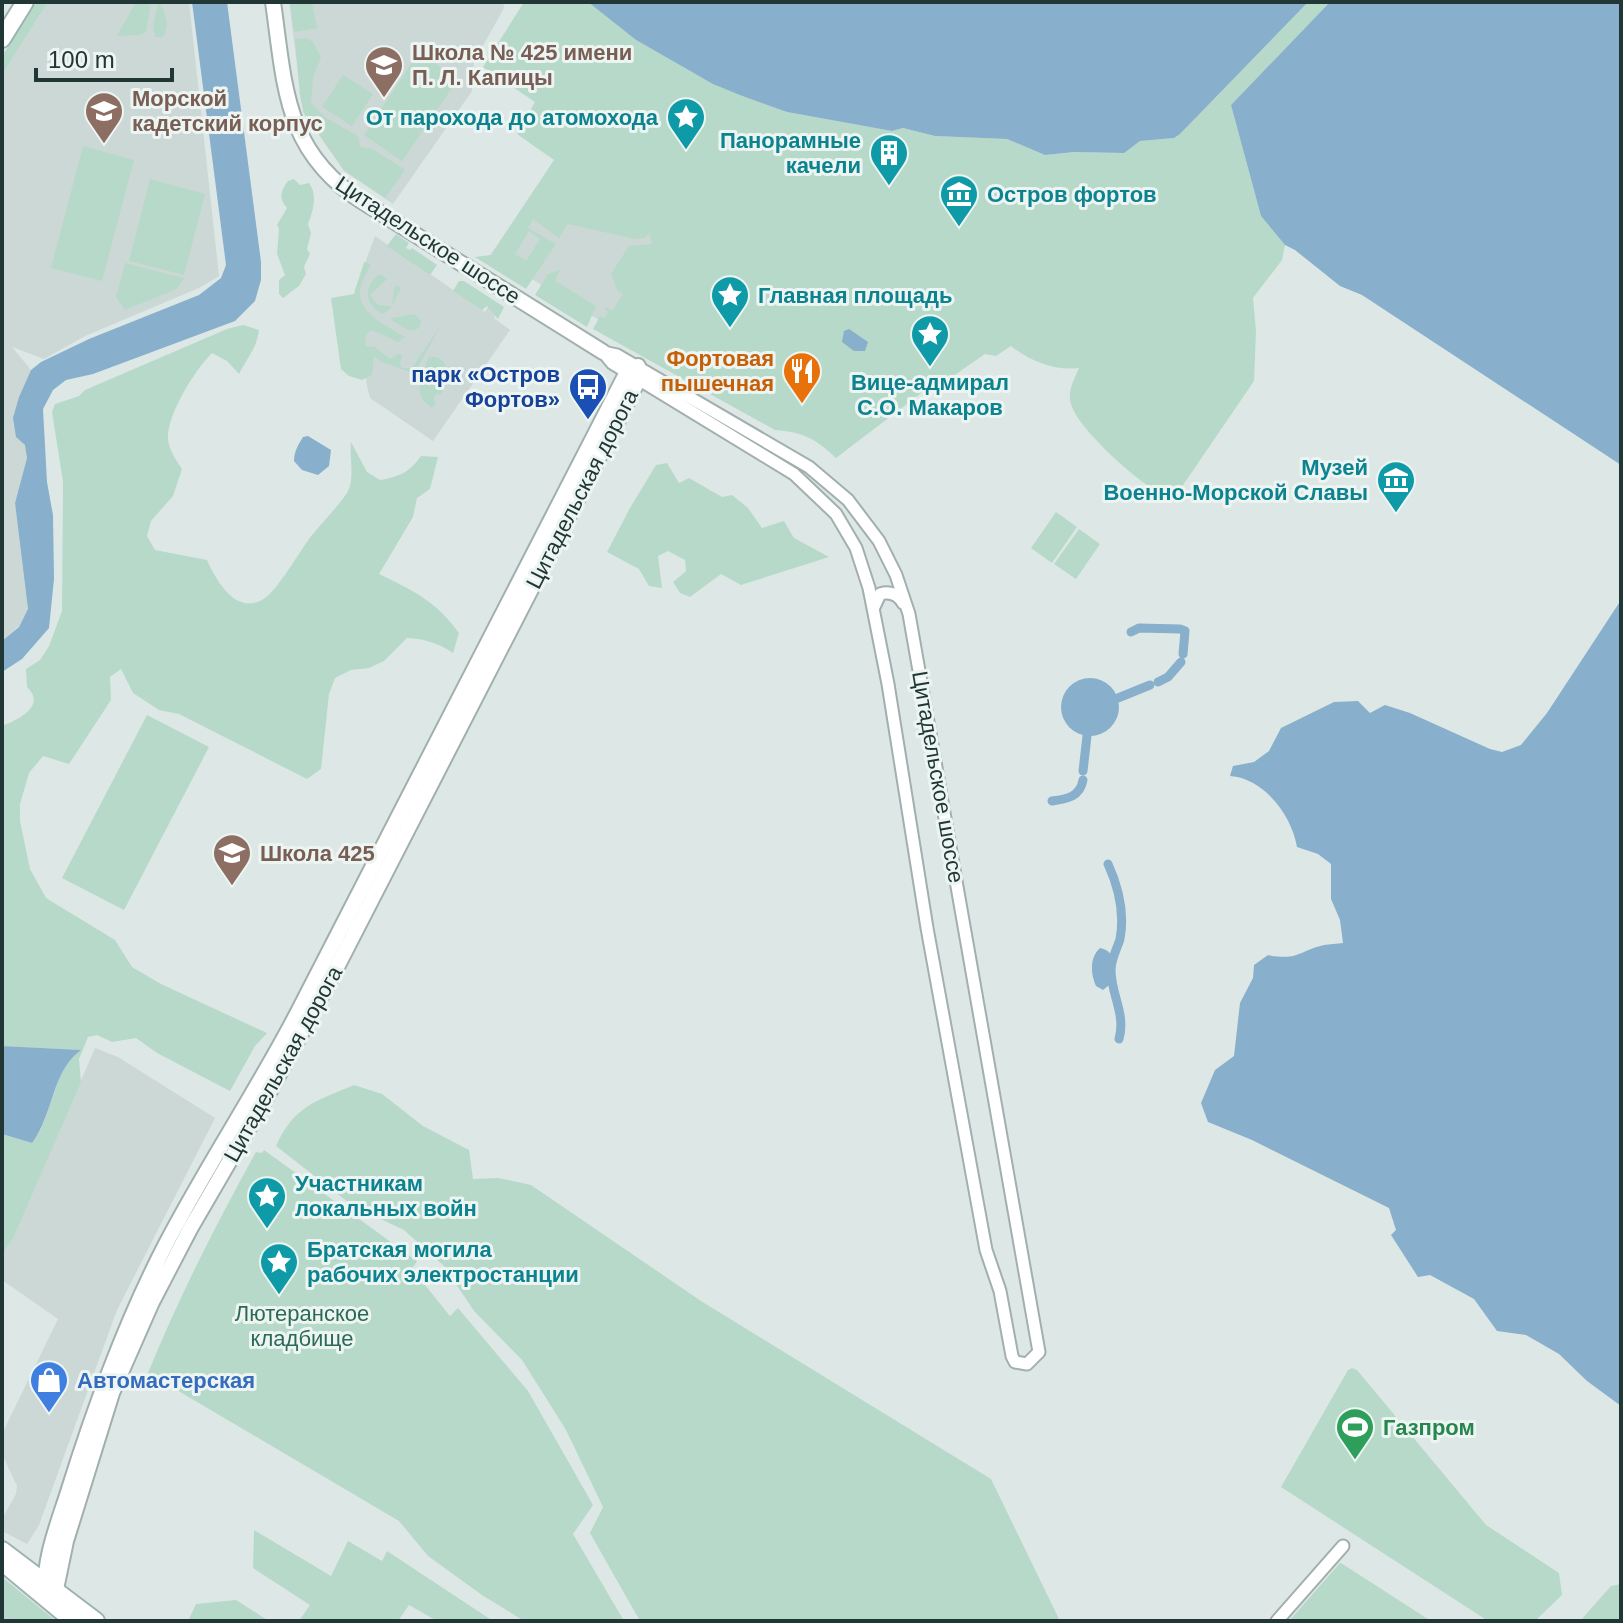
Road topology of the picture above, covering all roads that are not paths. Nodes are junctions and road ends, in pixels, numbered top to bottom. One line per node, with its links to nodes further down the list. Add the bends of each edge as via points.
1 (25, 2): 3 (main road)
2 (273, 2): 4 (street, Цитадельское шоссе, via 293,119 331,177)
3 (2, 39)
4 (603, 352): 5 (street, Цитадельское шоссе, via 612,363)
5 (635, 372): 6 (street, Цитадельское шоссе, via 818,494 856,548); 7 (street, Цитадельское шоссе, via 825,479 879,541); 9 (street, Цитадельская дорога, via 299,1011 151,1274 102,1390); 12 (street, Цитадельская дорога, via 337,967 152,1302 112,1393)
6 (873, 608): 7 (street, via 880,594 891,593 900,597); 7 (street, Цитадельское шоссе, via 986,1250 1015,1362 1027,1364 1039,1352)
7 (909, 614)
8 (1343, 1546): 15 (street)
9 (51, 1548): 11 (street, via 36,1562); 12 (street, Цитадельская дорога)
10 (2, 1550): 11 (main road)
11 (10, 1562): 12 (main road)
12 (49, 1589): 13 (main road); 14 (main road)
13 (73, 1621)
14 (96, 1621)
15 (1277, 1621)

